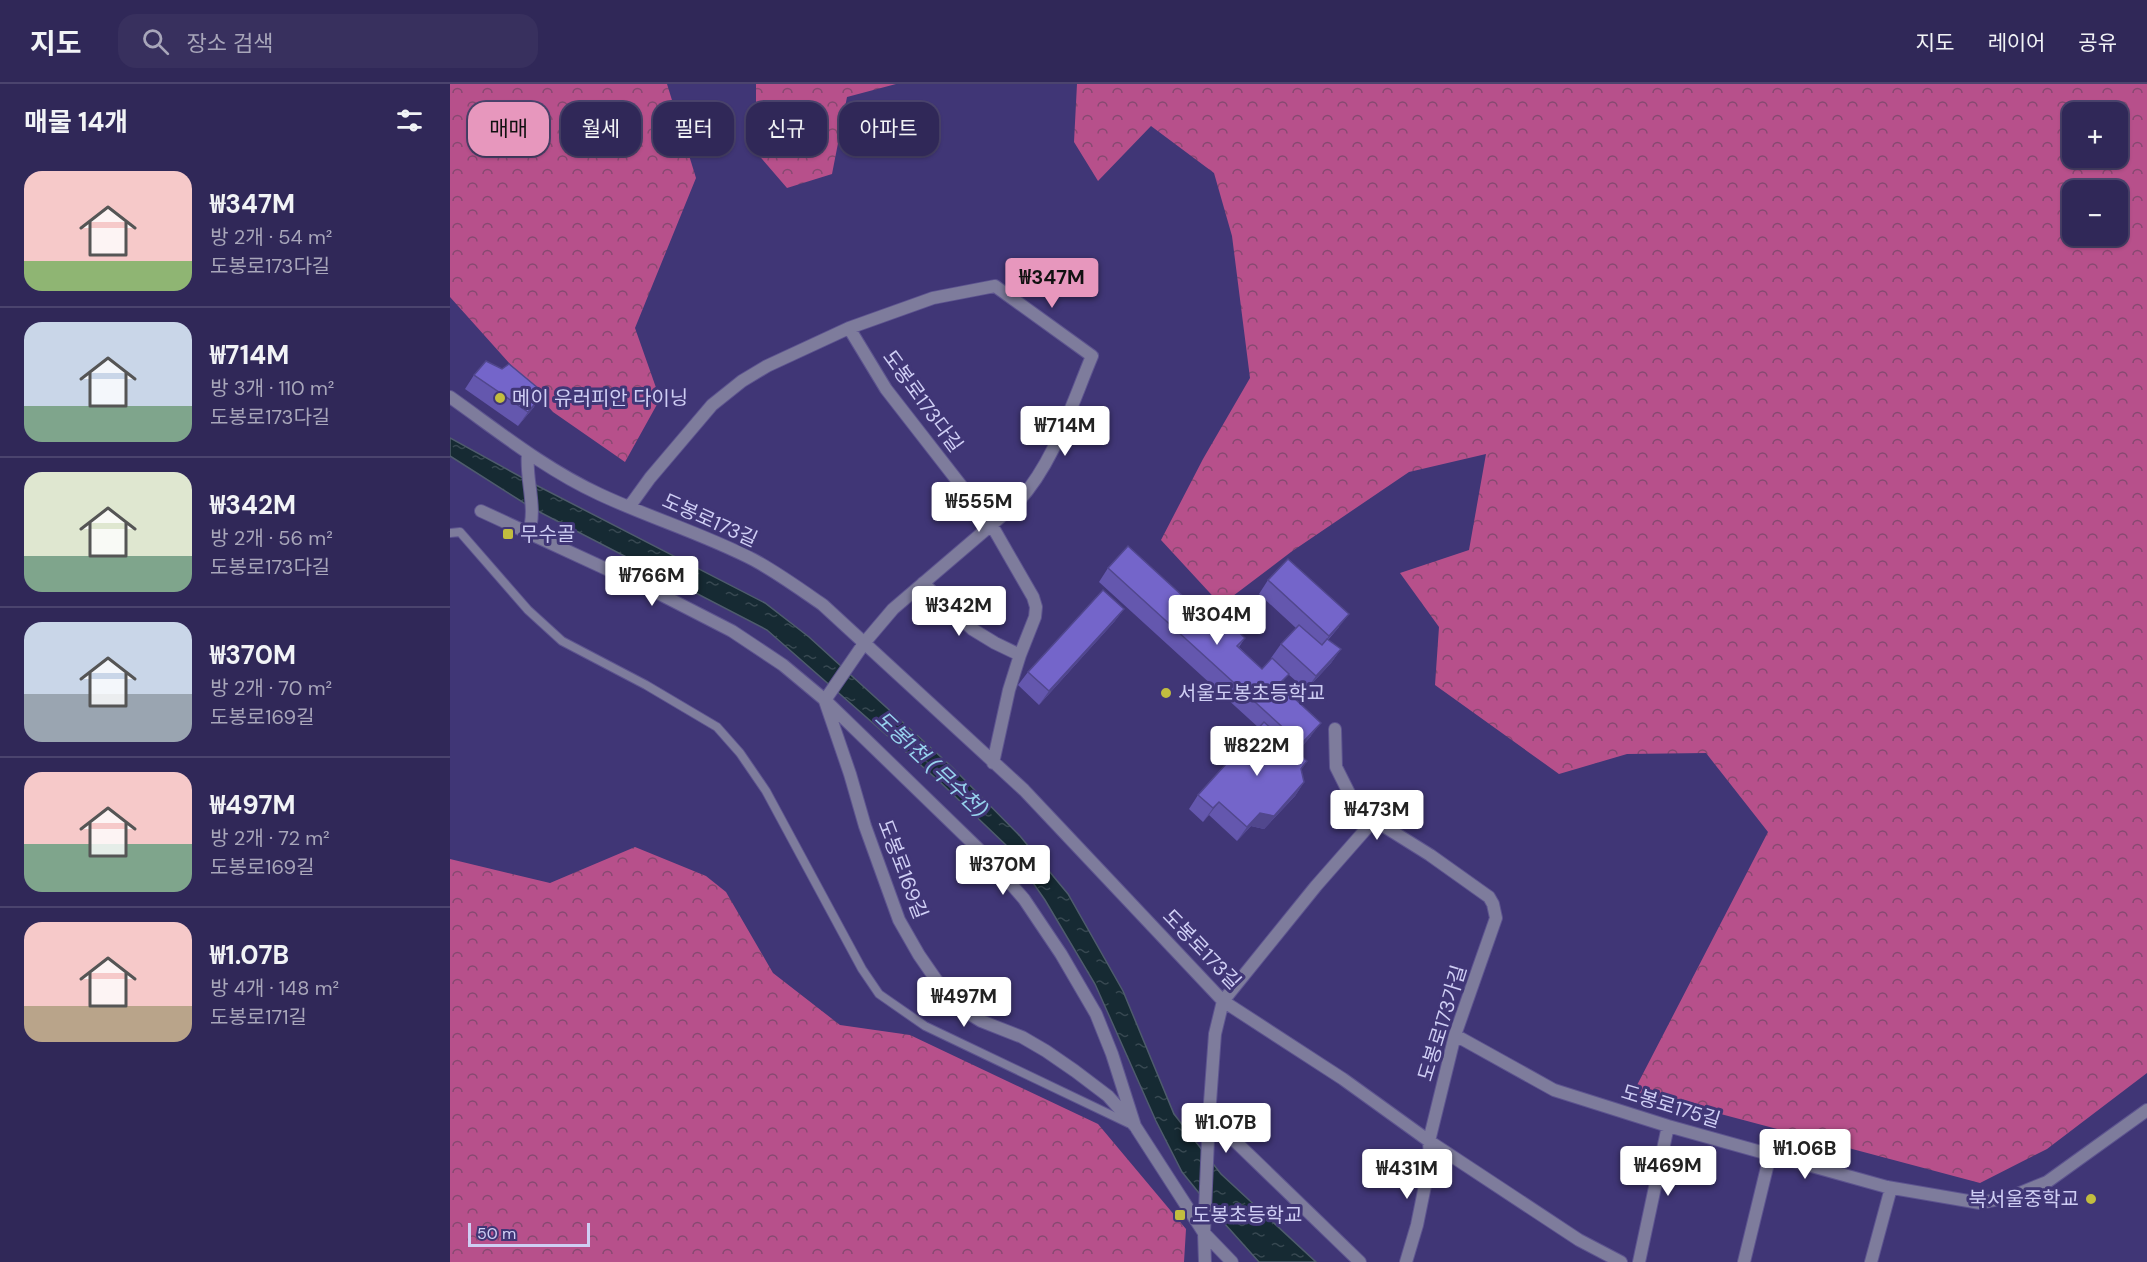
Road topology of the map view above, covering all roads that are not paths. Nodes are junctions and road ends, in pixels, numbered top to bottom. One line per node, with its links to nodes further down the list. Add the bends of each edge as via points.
1 (849, 328): 4 (street, via 767,366 726,393 698,420); 6 (street, 도봉로173다길, via 886,389); 6 (street, via 933,298 995,286 1092,356 1042,471 1017,503)
2 (450, 397): 3 (street)
3 (527, 458): 4 (street, 도봉로173길); 7 (street)
4 (629, 507): 10 (street, 도봉로173길, via 753,560 823,605)
5 (482, 511): 7 (street, 도봉로169길)
6 (991, 524): 9 (street); 11 (street, 도봉로173다길, via 1036,607)
7 (530, 529): 12 (street, 도봉로169길, via 732,631)
8 (450, 533): 20 (lane, via 460,532 528,610 562,641 717,726 766,791 879,994 925,1026)
9 (923, 584): 10 (street, via 893,609); 11 (street, via 972,629)
10 (862, 646): 12 (street); 14 (street, 도봉로173길)
11 (1020, 655): 14 (street, 도봉로173다길)
12 (826, 697): 20 (street, 도봉로169길, via 1024,899 1096,1014); 20 (street, 도봉로169길, via 898,920 946,994 981,1021 1022,1037 1075,1071 1108,1096)
13 (1335, 729): 15 (street, via 1340,778)
14 (993, 763): 16 (street, 도봉로173길, via 1039,806)
15 (1374, 820): 16 (street); 17 (street, 도봉로173가길, via 1430,855 1489,897 1493,904 1496,918)
16 (1223, 1001): 19 (street, via 1215,1034); 22 (street, 도봉로173길)
17 (1455, 1035): 21 (street, 도봉로175길, via 1554,1090); 22 (street, 도봉로173가길)
18 (2147, 1110): 24 (street, 도봉로175길, via 2047,1182 2010,1197 1980,1203)
19 (1209, 1116): 25 (street); 28 (street)
20 (1135, 1126): 25 (street, 도봉로169길)
21 (1668, 1126): 23 (street, 도봉로175길); 31 (street)
22 (1429, 1141): 29 (street, 도봉로173가길, via 1428,1172); 30 (street, 도봉로173길, via 1579,1240)
23 (1770, 1155): 24 (street, 도봉로175길); 32 (street)
24 (1891, 1188): 33 (street)
25 (1204, 1229): 26 (street); 27 (street, 도봉로169길)
26 (1205, 1262)
27 (1232, 1262)
28 (1360, 1262)
29 (1406, 1262)
30 (1621, 1262)
31 (1639, 1262)
32 (1744, 1262)
33 (1871, 1262)

